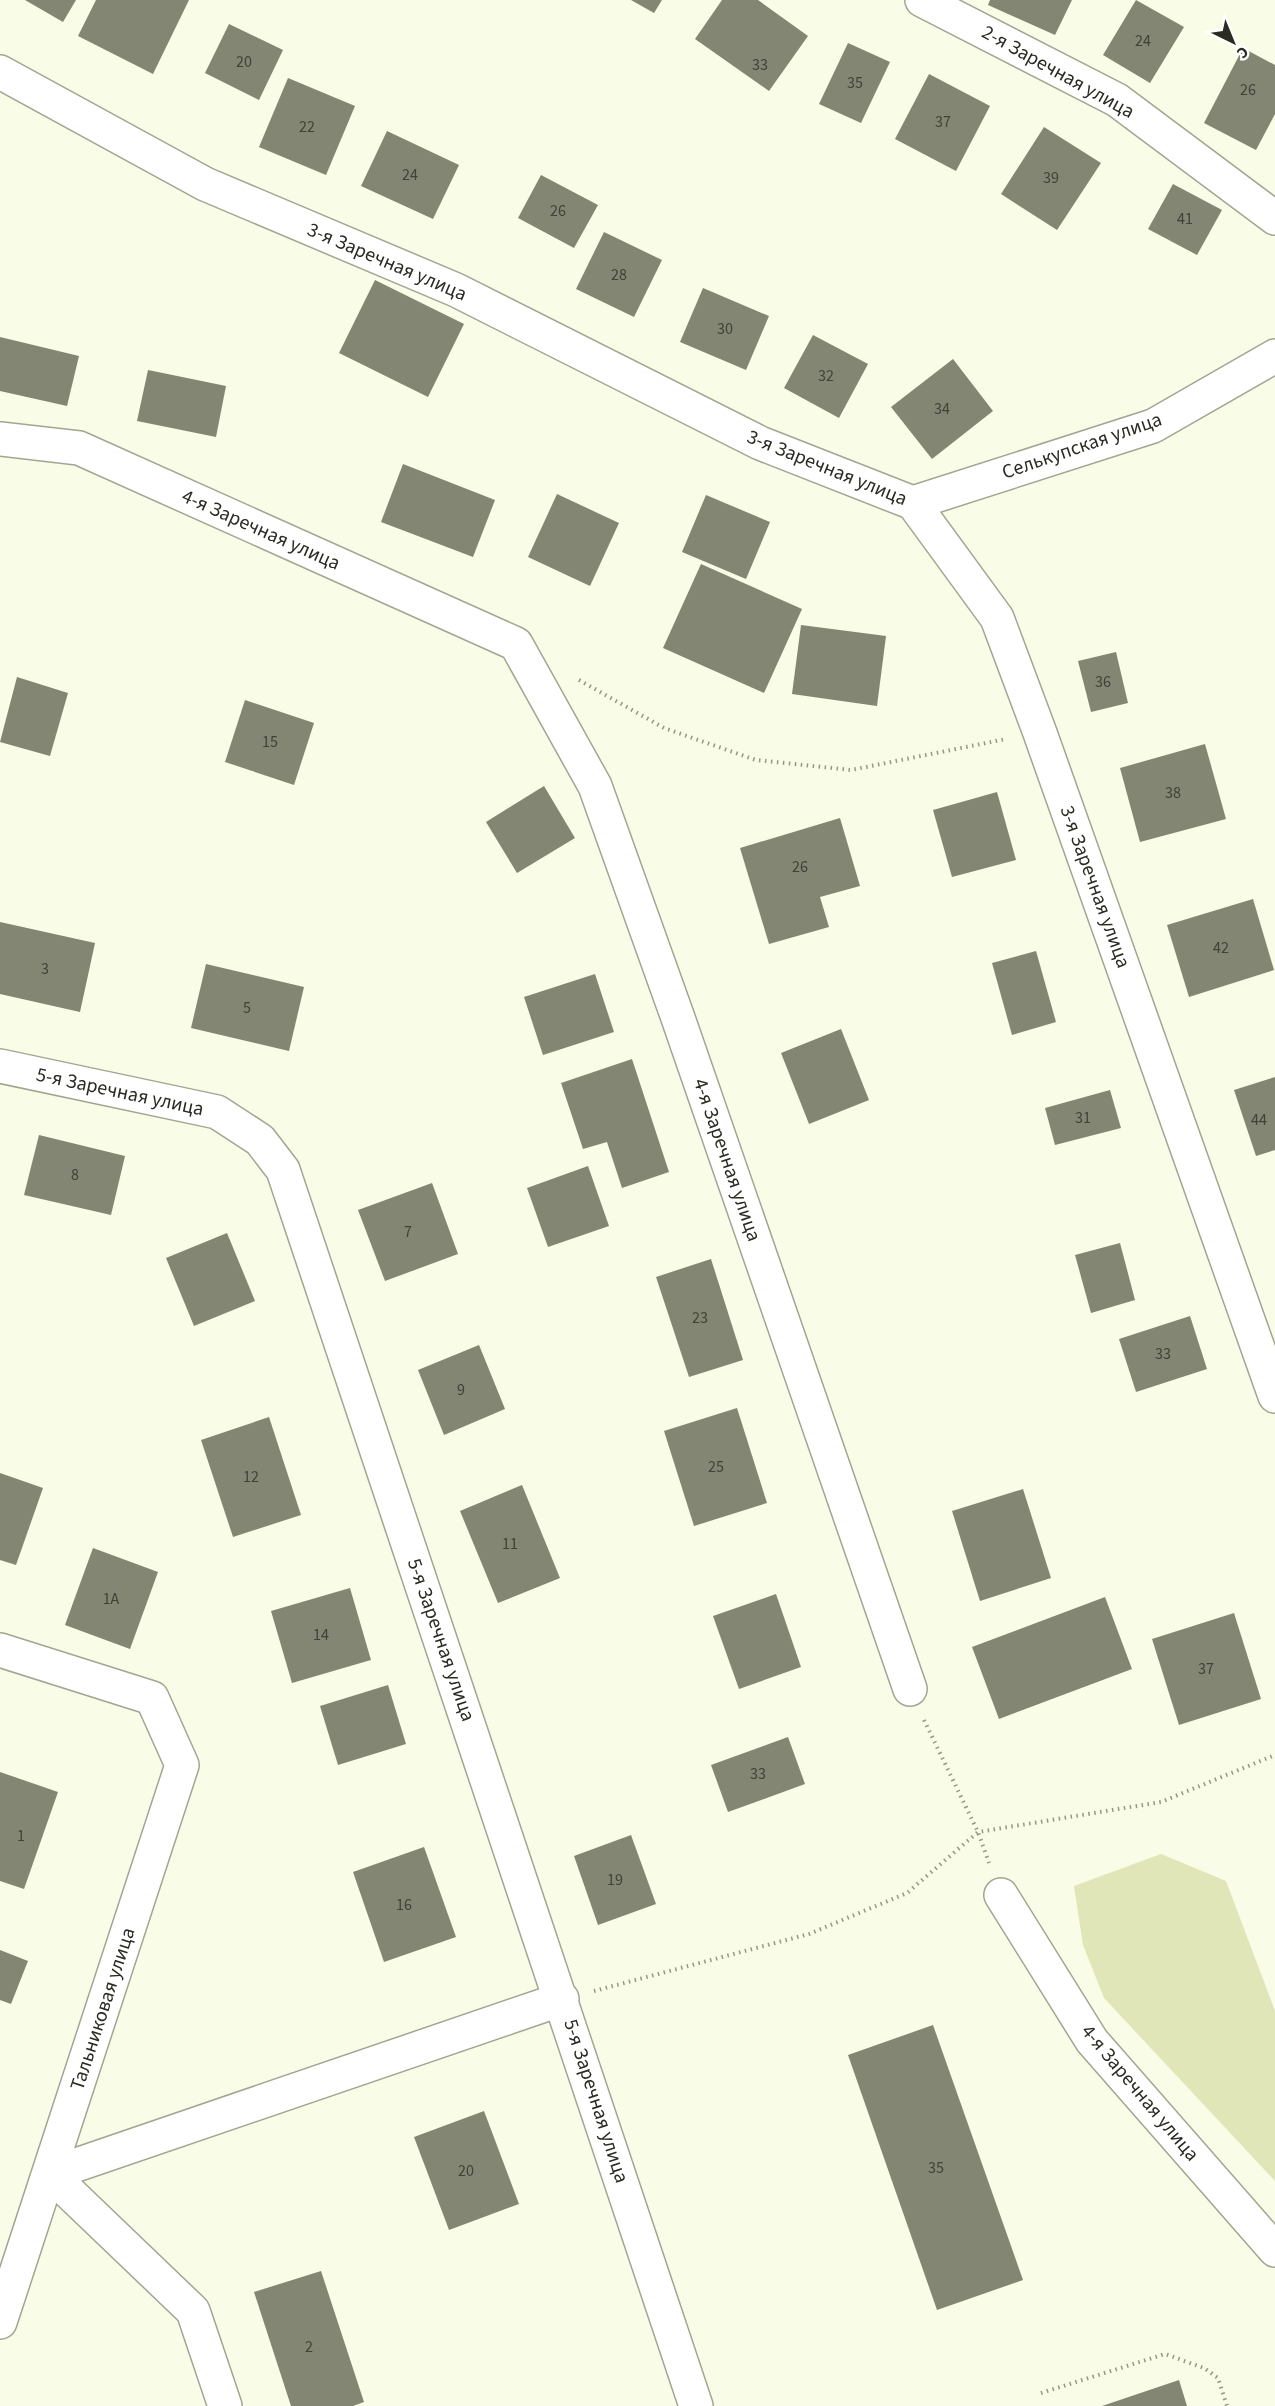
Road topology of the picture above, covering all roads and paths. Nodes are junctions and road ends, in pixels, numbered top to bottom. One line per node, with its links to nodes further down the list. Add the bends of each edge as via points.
1 (922, 0): 3 (street, 2-я Заречная улица, via 1117,100)
2 (0, 72): 6 (street, 3-я Заречная улица, via 205,184 456,290 760,443)
3 (1275, 218)
4 (1275, 356): 6 (street, Селькупская улица, via 1153,426)
5 (0, 439): 12 (street, 4-я Заречная улица, via 79,448 516,644 595,786)
6 (913, 502): 8 (street, 3-я Заречная улица, via 997,618)
7 (575, 678): 8 (path, via 664,728 756,760 851,770)
8 (1040, 733): 10 (street, 3-я Заречная улица)
9 (0, 1066): 16 (street, 5-я Заречная улица, via 217,1112 260,1140 283,1170)
10 (1275, 1396)
11 (0, 1650): 17 (street, Тальниковая улица, via 152,1698 182,1765)
12 (910, 1689): 14 (path)
13 (1275, 1755): 14 (path, via 1161,1802)
14 (978, 1832): 15 (path); 16 (path, via 907,1893 809,1934)
15 (1001, 1895): 18 (street, 4-я Заречная улица, via 1092,2041)
16 (562, 1999): 17 (street); 22 (street, 5-я Заречная улица)
17 (50, 2174): 19 (street, Тальниковая улица); 21 (street, via 193,2312)
18 (1275, 2250)
19 (0, 2322)
20 (1041, 2393): 23 (path, via 1165,2354 1204,2368 1218,2378)
21 (225, 2406)
22 (696, 2406)
23 (1227, 2406)

